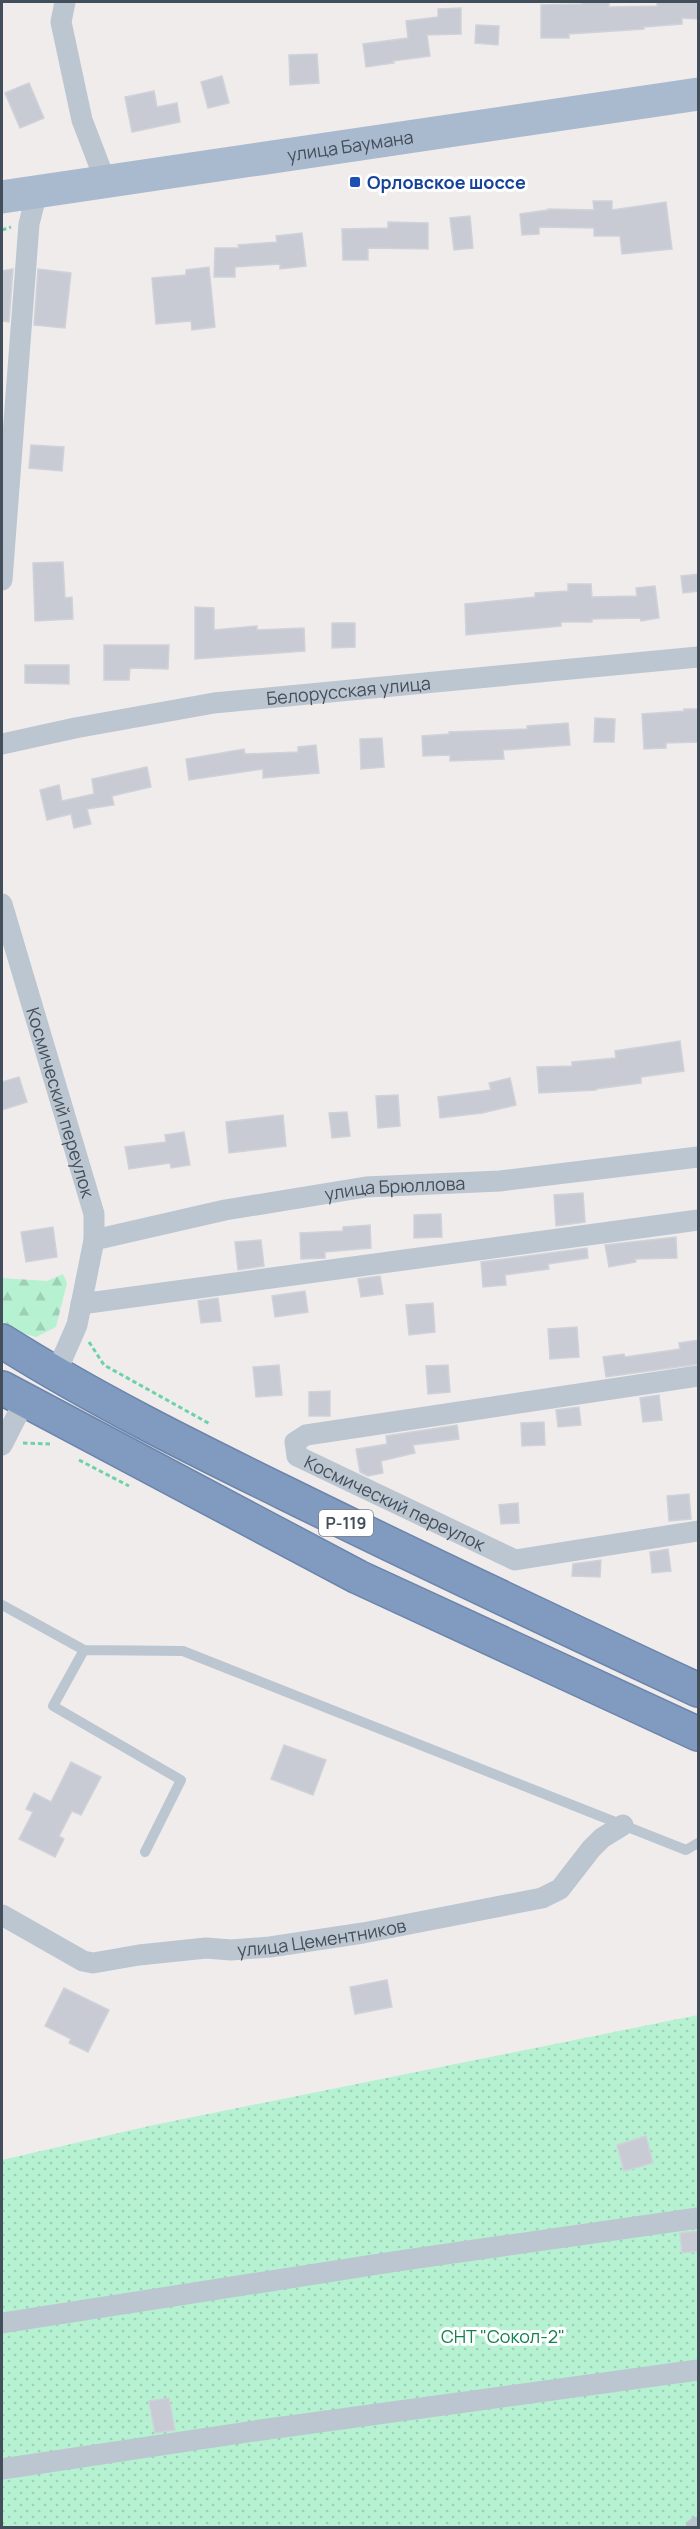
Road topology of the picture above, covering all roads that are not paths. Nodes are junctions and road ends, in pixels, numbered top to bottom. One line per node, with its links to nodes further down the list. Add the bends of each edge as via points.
1 (65, 2): 3 (street, via 61,22 82,120)
2 (699, 94): 3 (main road, улица Баумана)
3 (105, 180): 4 (main road, улица Баумана)
4 (37, 192): 5 (main road, улица Баумана); 6 (street, via 29,224)
5 (2, 197)
6 (2, 580)
7 (699, 657): 8 (street, Белорусская улица, via 214,704)
8 (2, 744)
9 (2, 904): 12 (street, Космический переулок, via 94,1214)
10 (699, 1157): 12 (street, улица Брюллова, via 500,1180 366,1188 225,1210)
11 (699, 1220): 13 (street)
12 (94, 1240): 13 (street, Космический переулок)
13 (81, 1304): 15 (street, Космический переулок, via 77,1325)
14 (2, 1341): 15 (highway, Р-119)
15 (55, 1375): 22 (highway, Р-119, via 415,1557)
16 (699, 1376): 19 (street, Космический переулок, via 306,1435 295,1442 297,1455 515,1560)
17 (13, 1395): 18 (street); 23 (highway, Р-119, via 358,1576)
18 (2, 1444)
19 (699, 1531)
20 (2, 1605): 21 (lane)
21 (84, 1650): 24 (lane, via 183,1651); 26 (lane, via 53,1706 181,1780)
22 (699, 1690)
23 (699, 1734)
24 (623, 1825): 25 (lane, via 686,1850); 27 (street, улица Цементников, via 591,1849 560,1889 542,1898 270,1947 206,1947 93,1963 82,1961)
25 (699, 1843)
26 (145, 1852)
27 (2, 1915)
28 (699, 2218): 29 (street)
29 (2, 2323)
30 (699, 2370): 31 (street)
31 (2, 2469)

